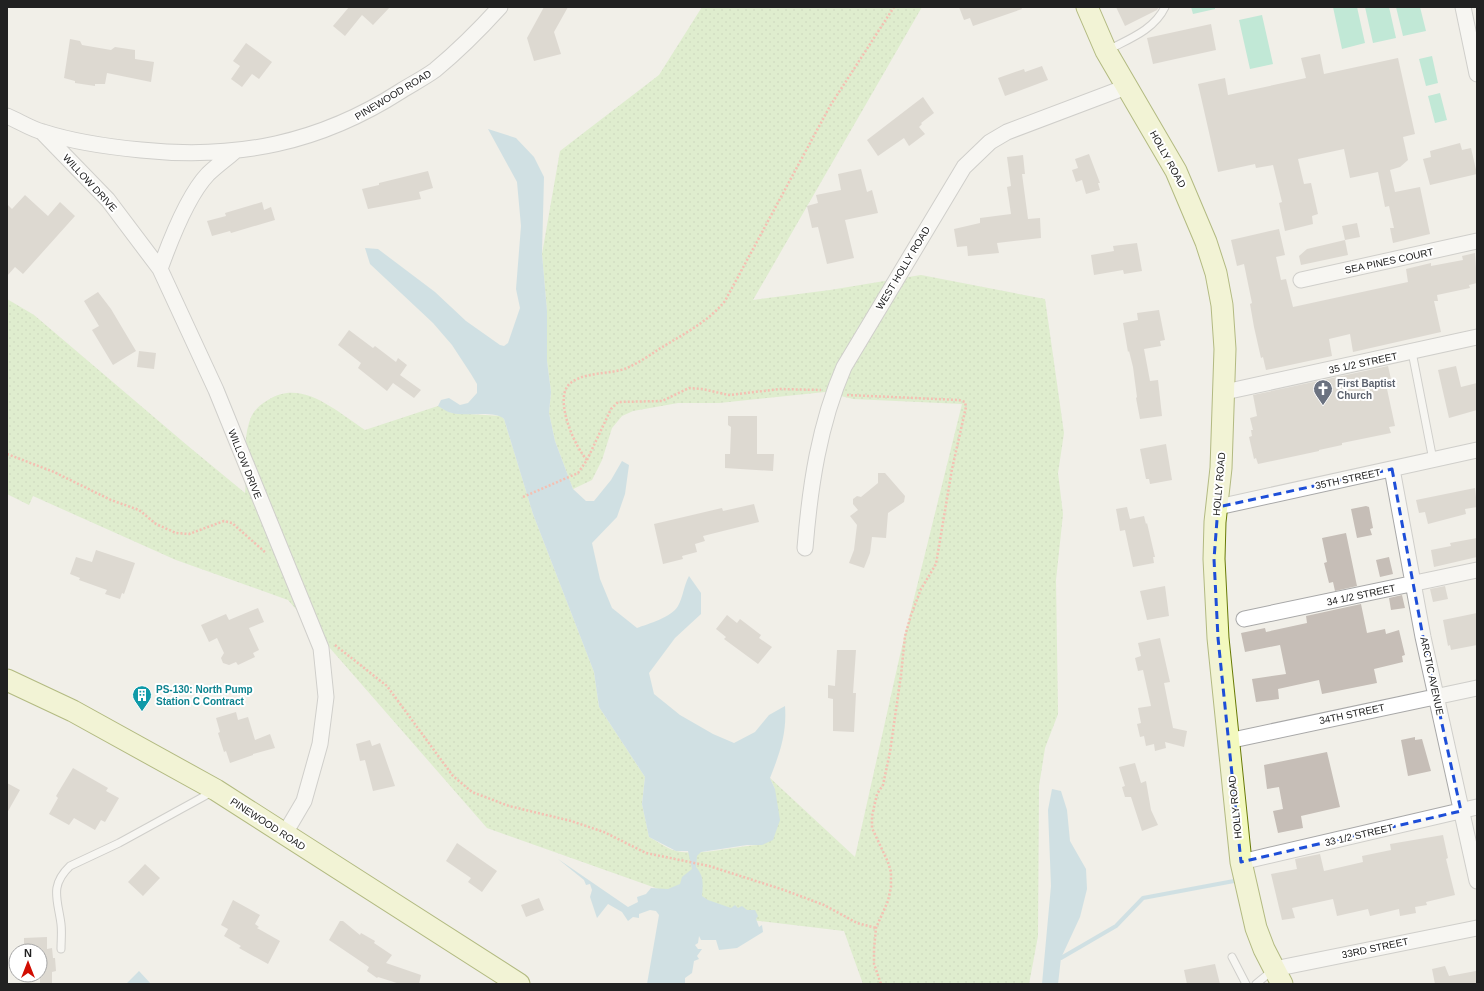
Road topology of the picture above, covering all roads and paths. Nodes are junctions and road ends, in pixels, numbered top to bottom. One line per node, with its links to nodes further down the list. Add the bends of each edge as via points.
1 (500, 7): 11 (street, PINEWOOD ROAD, via 475,34 434,70 373,109 343,124 311,135)
2 (894, 7): 21 (path, via 830,106 719,309 633,365 588,376 574,381 567,387 564,411 580,453)
3 (1087, 7): 6 (street, HOLLY ROAD)
4 (1165, 7): 6 (lane, via 1153,25)
5 (1463, 7): 7 (street)
6 (1106, 51): 8 (street, HOLLY ROAD)
7 (1477, 74)
8 (1126, 87): 17 (street, WEST HOLLY ROAD, via 1007,132 978,152 964,167 928,226 844,367); 18 (street, HOLLY ROAD, via 1176,171 1206,242 1216,273 1222,305 1225,349)
9 (7, 116): 10 (street, PINEWOOD ROAD)
10 (42, 132): 11 (street, PINEWOOD ROAD, via 122,148 165,152); 13 (street, WILLOW DRIVE, via 108,200)
11 (234, 152): 13 (street, via 207,175 189,203 170,241)
12 (1477, 241): 14 (street, SEA PINES COURT)
13 (160, 269): 27 (street, WILLOW DRIVE, via 216,390)
14 (1301, 280)
15 (1477, 337): 16 (street, 35 1/2 STREET)
16 (1412, 352): 18 (street, 35 1/2 STREET); 22 (lane)
17 (833, 392): 21 (path, via 802,388 729,395 688,388 662,401 618,402 611,409); 26 (street, WEST HOLLY ROAD, via 822,429); 42 (path, via 856,396 959,400 965,402 966,407 936,564 921,589 905,636 890,752 883,785 877,794 872,816 872,828 891,872 888,901)
18 (1224, 392): 25 (street, HOLLY ROAD)
19 (1477, 450): 22 (street, 35TH STREET)
20 (7, 454): 27 (path, via 139,510 156,524 176,533 189,534 224,521 232,523 271,558)
21 (587, 460): 24 (path, via 578,473)
22 (1434, 460): 23 (street, 35TH STREET)
23 (1392, 469): 25 (street, 35TH STREET); 29 (street, ARCTIC AVENUE)
24 (523, 497)
25 (1218, 507): 35 (street, HOLLY ROAD, via 1214,559 1218,638)
26 (805, 548)
27 (287, 567): 39 (street, WILLOW DRIVE, via 321,648 326,697 320,744 304,801)
28 (1477, 570): 29 (street, 34 1/2 STREET)
29 (1413, 584): 30 (street, 34 1/2 STREET); 34 (street, ARCTIC AVENUE)
30 (1244, 619)
31 (333, 641): 42 (path, via 336,647 387,686 453,776 472,792 509,806 571,820 604,832 646,853 709,866 784,890 824,905 857,923)
32 (7, 680): 36 (street, PINEWOOD ROAD, via 73,712)
33 (1477, 688): 34 (street, 34TH STREET)
34 (1436, 696): 35 (street, 34TH STREET); 38 (street, ARCTIC AVENUE)
35 (1228, 741): 40 (street, HOLLY ROAD)
36 (216, 790): 39 (street, PINEWOOD ROAD); 44 (lane, via 119,843 70,866 64,872 56,890 61,924)
37 (1477, 808): 38 (street, 33 1/2 STREET)
38 (1462, 811): 40 (street, 33 1/2 STREET); 41 (street, ARCTIC AVENUE)
39 (284, 835): 47 (street, PINEWOOD ROAD)
40 (1241, 862): 46 (street, HOLLY ROAD, via 1256,928)
41 (1477, 881)
42 (876, 928): 48 (path, via 874,964)
43 (1477, 928): 46 (street, 33RD STREET)
44 (61, 949)
45 (1232, 957): 49 (lane)
46 (1278, 977): 50 (lane)
47 (519, 984)
48 (881, 984)
49 (1246, 984)
50 (1256, 984)

